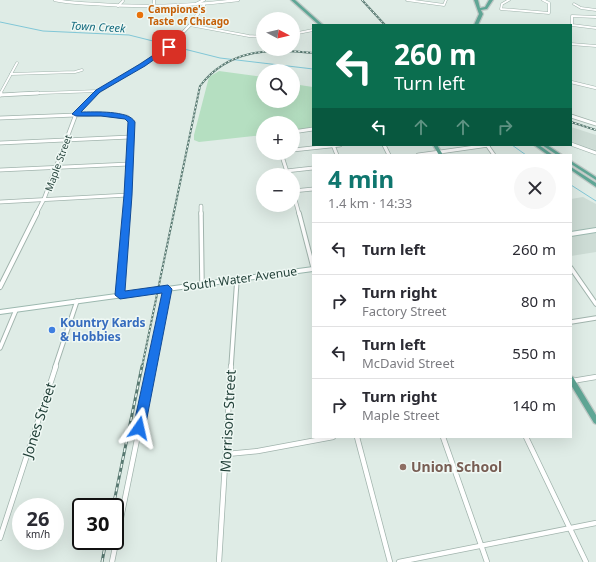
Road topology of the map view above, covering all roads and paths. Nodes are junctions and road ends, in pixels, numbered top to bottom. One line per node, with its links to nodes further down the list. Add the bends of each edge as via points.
1 (55, 0): 18 (street)
2 (123, 0): 18 (street); 19 (street)
3 (154, 0): 21 (street)
4 (204, 0): 20 (street)
5 (207, 0): 17 (street)
6 (214, 0): 15 (street)
7 (238, 0): 15 (street)
8 (293, 0): 26 (main road)
9 (407, 0): 10 (street, via 444,5)
10 (446, 0)
11 (476, 0): 22 (main road)
12 (491, 0): 22 (main road, via 486,8)
13 (509, 0): 14 (street, via 502,4 501,9 549,13 549,2)
14 (543, 0)
15 (226, 2): 17 (street)
16 (574, 4): 23 (street, via 581,8)
17 (204, 5): 20 (street); 24 (street, Maple Street)
18 (118, 6): 19 (street)
19 (122, 6): 21 (street)
20 (184, 6): 21 (street); 24 (street)
21 (154, 7)
22 (480, 9): 27 (main road, via 481,15)
23 (596, 10)
24 (198, 13): 28 (street, Maple Street)
25 (596, 17): 29 (street, via 572,16 572,25)
26 (319, 24)
27 (476, 24)
28 (190, 25): 32 (street); 40 (street, Maple Street, via 163,52)
29 (596, 28)
30 (312, 30): 31 (street)
31 (300, 33)
32 (256, 36)
33 (572, 44): 34 (street)
34 (596, 46)
35 (17, 63): 37 (street)
36 (82, 70): 37 (street)
37 (11, 74): 41 (street)
38 (572, 82): 39 (street)
39 (596, 88)
40 (98, 91): 41 (street); 42 (street, Maple Street)
41 (0, 95)
42 (76, 114): 44 (street); 48 (street, via 127,117 132,122); 49 (street, Maple Street)
43 (572, 116): 45 (street)
44 (0, 118)
45 (596, 124)
46 (312, 130): 47 (street)
47 (300, 131)
48 (130, 137): 49 (street); 62 (street)
49 (66, 140): 50 (street); 63 (street, Maple Street)
50 (0, 143)
51 (572, 144): 57 (street)
52 (326, 146): 56 (street)
53 (483, 146): 58 (street)
54 (538, 146): 59 (main road)
55 (546, 146): 60 (main road)
56 (300, 149)
57 (596, 153)
58 (440, 154)
59 (550, 154)
60 (558, 154)
61 (572, 163): 68 (main road)
62 (129, 164): 63 (street); 72 (street)
63 (56, 168): 67 (street); 73 (street, Maple Street)
64 (312, 168): 65 (street)
65 (300, 169)
66 (572, 169): 69 (main road)
67 (0, 170)
68 (596, 179)
69 (596, 185)
70 (312, 189): 71 (street)
71 (300, 191)
72 (128, 195): 73 (street); 86 (street)
73 (44, 199): 74 (street); 84 (street, Maple Street)
74 (0, 202)
75 (201, 206): 83 (street)
76 (298, 212): 79 (street)
77 (596, 230): 78 (main road)
78 (572, 234)
79 (312, 264)
80 (312, 268): 82 (main road, South Water Avenue)
81 (572, 269): 88 (street)
82 (237, 279): 83 (main road, South Water Avenue); 101 (street, Morrison Street)
83 (202, 284): 85 (main road, South Water Avenue)
84 (0, 287)
85 (168, 289): 86 (main road, South Water Avenue); 106 (street)
86 (120, 295): 87 (main road, South Water Avenue)
87 (77, 302): 89 (main road, South Water Avenue); 104 (street, Jones Street)
88 (596, 304)
89 (16, 310): 90 (main road, South Water Avenue); 93 (street)
90 (0, 312)
91 (596, 318): 92 (street)
92 (572, 322)
93 (0, 348)
94 (596, 377): 95 (street)
95 (572, 380): 96 (main road)
96 (596, 421)
97 (328, 438): 101 (street)
98 (357, 438): 108 (street)
99 (443, 438): 105 (street)
100 (526, 438): 103 (street)
101 (227, 454): 107 (street, Morrison Street)
102 (596, 523): 103 (street)
103 (570, 528): 105 (street); 111 (street)
104 (0, 538)
105 (481, 547): 109 (street); 110 (street)
106 (112, 562)
107 (220, 562)
108 (390, 562)
109 (399, 562)
110 (487, 562)
111 (586, 562)

